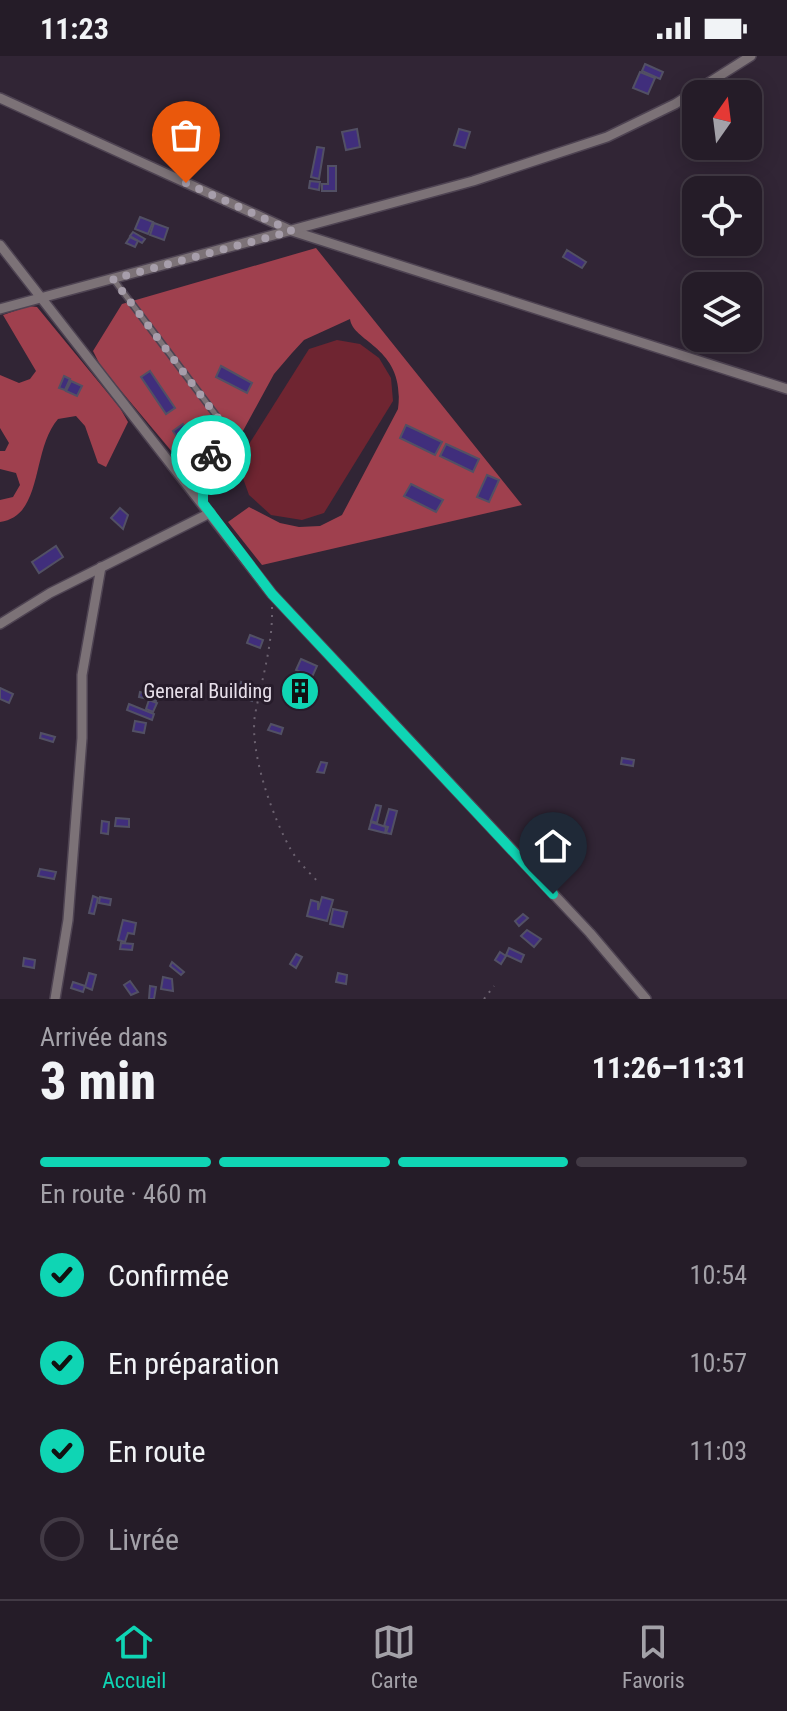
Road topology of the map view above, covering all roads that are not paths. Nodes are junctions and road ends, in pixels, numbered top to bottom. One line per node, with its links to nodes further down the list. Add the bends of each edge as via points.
1 (751, 56): 3 (street, via 675,104 607,137)
2 (0, 98): 3 (street)
3 (292, 231): 5 (street); 8 (street)
4 (0, 245): 6 (street)
5 (113, 279): 6 (street); 9 (lane, via 231,435 212,449 211,463 203,468)
6 (40, 299): 7 (street); 9 (street)
7 (0, 309)
8 (787, 389)
9 (203, 503): 10 (street)
10 (210, 513): 11 (street); 14 (street, via 272,594)
11 (101, 567): 12 (street); 13 (street, via 82,675 68,920)
12 (0, 624)
13 (55, 999)
14 (646, 999)

